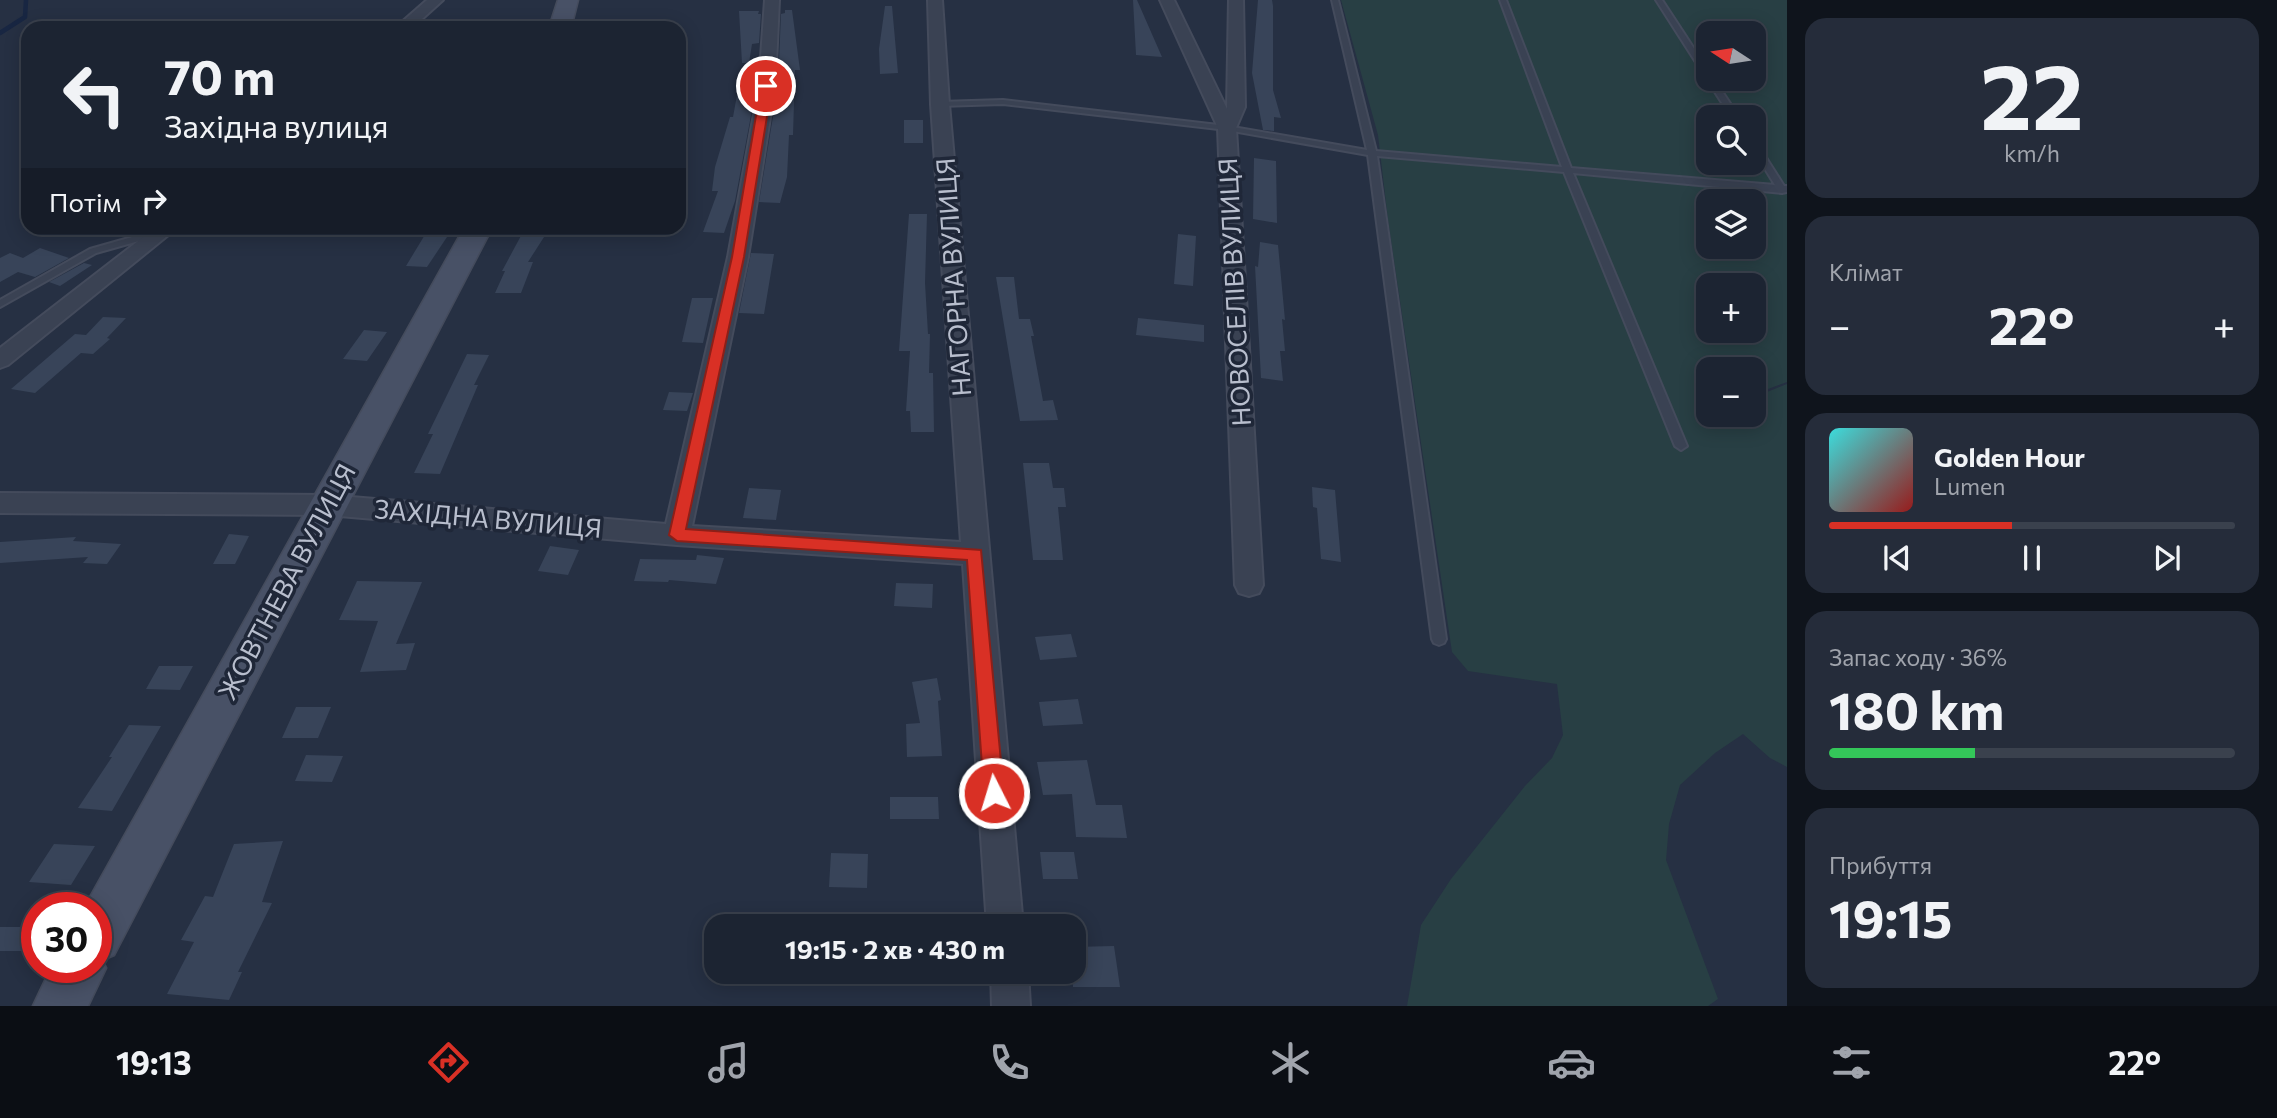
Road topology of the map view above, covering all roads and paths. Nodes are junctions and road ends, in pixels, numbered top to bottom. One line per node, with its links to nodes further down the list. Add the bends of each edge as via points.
1 (436, 0): 10 (street)
2 (568, 0): 11 (main road)
3 (772, 0): 27 (street, via 766,86 738,257)
4 (934, 0): 13 (street, НАГОРНА ВУЛИЦЯ)
5 (1167, 0): 14 (street)
6 (1236, 0): 14 (street, НОВОСЕЛІВ ВУЛИЦЯ, via 1236,107)
7 (1335, 0): 15 (lane)
8 (1503, 0): 17 (lane)
9 (1658, 0): 12 (lane)
10 (411, 21)
11 (562, 21)
12 (1696, 57)
13 (940, 103): 14 (lane, via 1003,103); 28 (street, НАГОРНА ВУЛИЦЯ)
14 (1227, 128): 15 (lane); 29 (street, НОВОСЕЛІВ ВУЛИЦЯ)
15 (1372, 153): 17 (lane); 30 (lane)
16 (1766, 162): 18 (lane)
17 (1568, 171): 18 (lane); 24 (lane)
18 (1785, 189)
19 (147, 235): 22 (lane, via 93,251)
20 (158, 235): 23 (street)
21 (474, 235): 26 (main road, ЖОВТНЕВА ВУЛИЦЯ)
22 (0, 304)
23 (0, 360)
24 (1681, 446)
25 (0, 503): 26 (street, ЗАХІДНА ВУЛИЦЯ)
26 (328, 505): 27 (street, ЗАХІДНА ВУЛИЦЯ); 31 (main road, ЖОВТНЕВА ВУЛИЦЯ)
27 (677, 535): 28 (street, ЗАХІДНА ВУЛИЦЯ)
28 (975, 554): 32 (street, НАГОРНА ВУЛИЦЯ)
29 (1249, 585)
30 (1439, 639)
31 (112, 907)
32 (1004, 914)
33 (72, 983): 35 (main road)
34 (1010, 984): 36 (street)
35 (59, 1006)
36 (1011, 1006)

